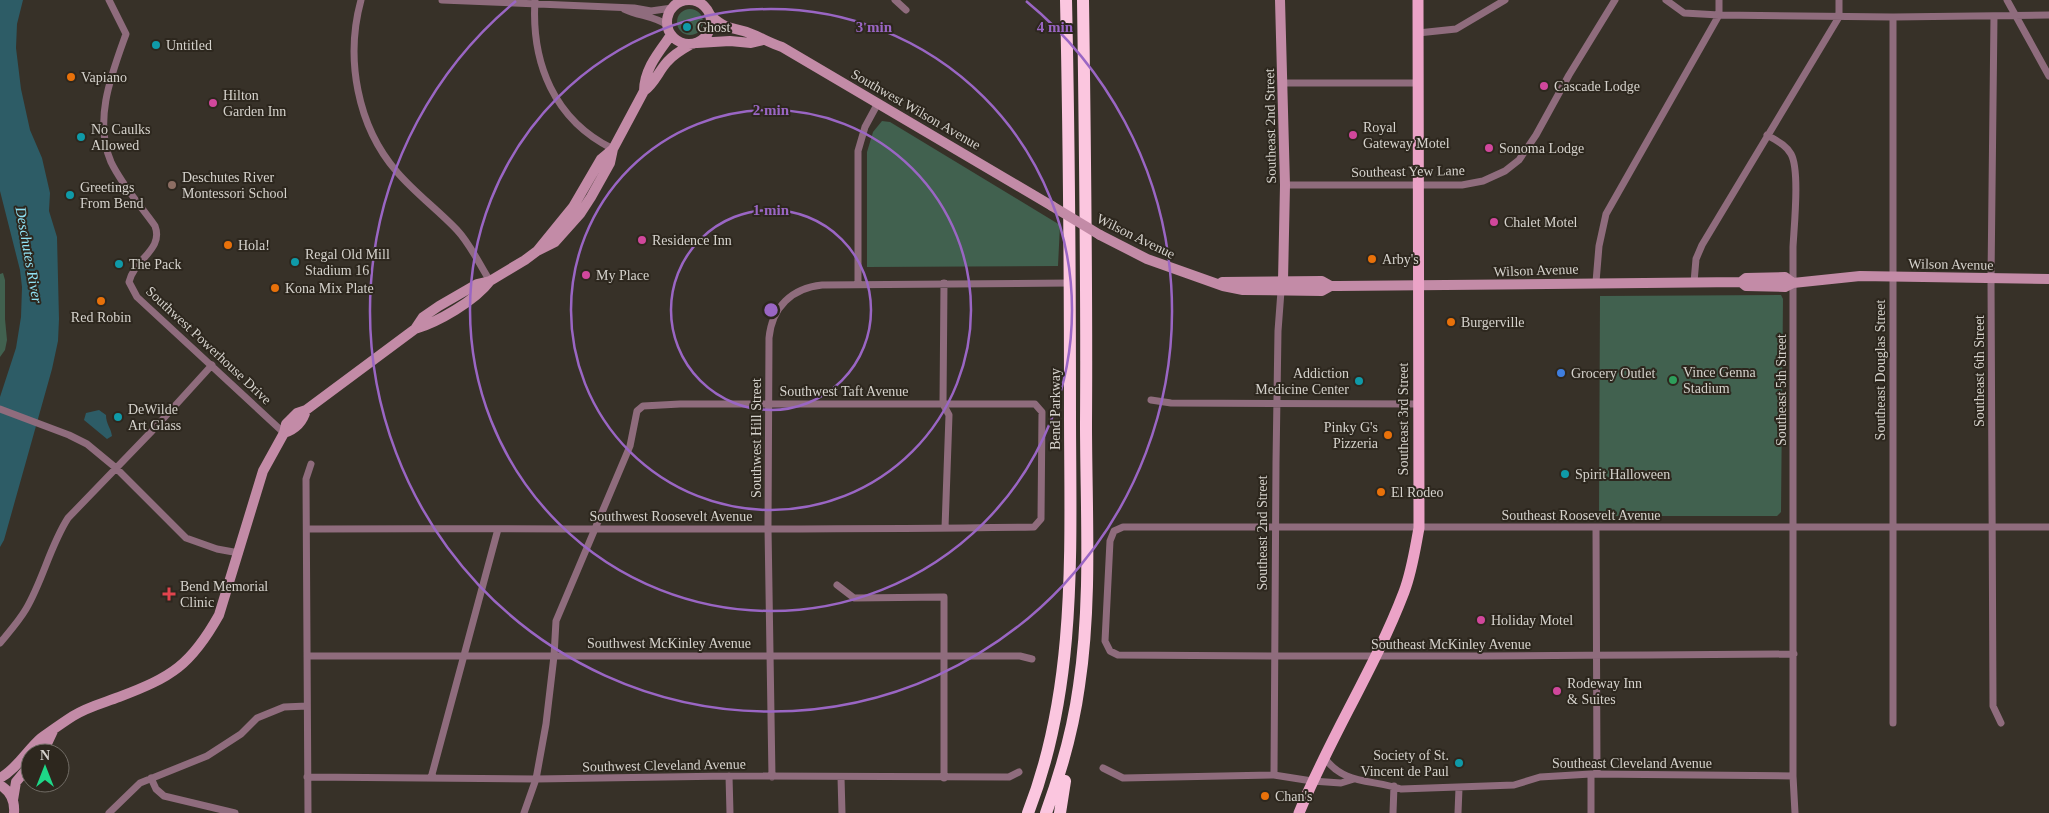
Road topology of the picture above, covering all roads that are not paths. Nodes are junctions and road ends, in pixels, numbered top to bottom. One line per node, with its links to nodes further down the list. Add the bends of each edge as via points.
1 (110, 0): 53 (street, Southwest Powerhouse Drive, via 126,34 111,74 106,102 106,147 118,174 158,235 129,282 137,296)
2 (361, 0): 43 (street, via 354,50 357,86 369,127 397,173 456,230)
3 (442, 0): 15 (street)
4 (895, 0): 19 (street)
5 (1066, 0): 49 (highway, Bend Parkway)
6 (1083, 0): 94 (highway, via 1086,564 1082,660)
7 (1280, 0): 31 (street, Southeast 2nd Street)
8 (1418, 0): 27 (main road, Southeast 3rd Street)
9 (1505, 0): 27 (street, via 1456,29)
10 (1615, 0): 38 (street, Southeast Yew Lane, via 1519,160 1483,181 1462,185)
11 (1666, 0): 20 (street, via 1684,13)
12 (1719, 0): 20 (street)
13 (1839, 0): 22 (street)
14 (2007, 0): 25 (street)
15 (535, 2): 18 (street); 36 (street, via 535,41 540,63 560,106 578,126)
16 (678, 3): 17 (street, via 695,1); 18 (street, via 651,11); 26 (street, via 669,13)
17 (707, 8): 28 (street, Southwest Wilson Avenue, via 721,25 751,33); 29 (street, via 711,30 703,40)
18 (624, 9): 26 (street, via 652,17)
19 (906, 10)
20 (1719, 15): 22 (street); 45 (street, via 1606,214)
21 (2049, 15): 25 (street)
22 (1839, 16): 23 (street); 35 (street)
23 (1893, 16): 24 (street); 40 (street, Southeast Douglas Street)
24 (1994, 16): 25 (street); 41 (street, Southeast 6th Street)
25 (2016, 16): 30 (street)
26 (669, 30): 29 (street, via 682,43); 33 (street, via 644,80)
27 (1418, 33): 32 (main road, Southeast 3rd Street)
28 (763, 40): 29 (street, Southwest Wilson Avenue); 34 (street, Southwest Wilson Avenue, via 782,47)
29 (693, 44): 33 (street, via 674,54)
30 (2049, 76)
31 (1283, 83): 32 (street); 37 (street, Southeast 2nd Street)
32 (1418, 83): 38 (main road, Southeast 3rd Street)
33 (644, 91): 36 (street)
34 (878, 102): 39 (street, Southwest Wilson Avenue); 50 (street, via 863,132 858,151)
35 (1768, 135): 46 (street, via 1702,245 1696,259); 47 (street, Southeast 5th Street, via 1784,145 1792,156 1796,180)
36 (612, 149): 43 (street, via 610,163 580,214 555,242)
37 (1285, 185): 38 (street, Southeast Yew Lane); 51 (street, Southeast 2nd Street)
38 (1418, 185): 52 (main road, Southeast 3rd Street)
39 (1052, 206): 44 (street, Wilson Avenue, bridge, via 1147,259)
40 (1892, 277): 41 (street, Wilson Avenue); 47 (street, Wilson Avenue, via 1860,276); 63 (street, Southeast Douglas Street)
41 (1991, 278): 42 (street, Wilson Avenue); 64 (street, Southeast 6th Street)
42 (2049, 279)
43 (490, 281): 60 (street, via 482,292 428,325 414,329 306,410 298,425)
44 (1211, 282): 51 (street, Wilson Avenue); 51 (street, Wilson Avenue, via 1223,286)
45 (1596, 282): 46 (street, Wilson Avenue); 52 (street, Wilson Avenue)
46 (1694, 282): 47 (street, Wilson Avenue, via 1742,282 1746,278 1784,277)
47 (1793, 282): 74 (street, Southeast 5th Street)
48 (944, 283): 49 (street, Southwest Hill Street); 50 (street, Southwest Hill Street); 56 (street)
49 (1070, 283): 124 (highway, Bend Parkway, via 1070,556 1065,655 1050,745)
50 (858, 284): 55 (street, Southwest Hill Street, via 806,288 791,295 780,306 769,332)
51 (1282, 286): 52 (street, Wilson Avenue, via 1322,281 1331,286); 57 (street, Southeast 2nd Street)
52 (1418, 286): 58 (main road, Southeast 3rd Street)
53 (212, 365): 60 (street, Southwest Powerhouse Drive); 62 (street)
54 (1151, 400): 57 (street)
55 (769, 404): 56 (street, Southwest Taft Avenue); 68 (street, Southwest Taft Avenue, via 643,406 637,411 630,446); 69 (street, Southwest Hill Street)
56 (943, 404): 65 (street, Southwest Taft Avenue, via 1035,404 1042,412 1042,519); 70 (street, via 949,415)
57 (1278, 404): 58 (street); 71 (street, Southeast 2nd Street)
58 (1418, 404): 72 (main road, Southeast 3rd Street)
59 (0, 409): 62 (street, via 87,444)
60 (284, 433): 76 (street, via 263,471)
61 (311, 464): 75 (street, via 306,479)
62 (116, 468): 76 (street, via 186,538); 78 (street, via 68,518 26,608)
63 (1893, 526): 64 (street, Southeast Roosevelt Avenue); 74 (street, Southeast Roosevelt Avenue); 91 (street, Southeast Douglas Street)
64 (1992, 526): 66 (street, Southeast Roosevelt Avenue); 92 (street, Southeast 6th Street, via 1993,706)
65 (1034, 527): 70 (street, Southwest Roosevelt Avenue)
66 (2049, 527)
67 (498, 528): 68 (street, Southwest Roosevelt Avenue); 75 (street, Southwest Roosevelt Avenue); 88 (street)
68 (594, 528): 69 (street, Southwest Roosevelt Avenue); 82 (street, via 556,621)
69 (768, 528): 70 (street, Southwest Roosevelt Avenue); 83 (street, Southwest Hill Street)
70 (945, 528)
71 (1276, 528): 72 (street, Southeast Roosevelt Avenue); 79 (street, Southeast Roosevelt Avenue, via 1123,527 1114,531 1110,540 1105,641); 85 (street, Southeast 2nd Street)
72 (1418, 528): 73 (street, Southeast Roosevelt Avenue); 86 (main road, Southeast 3rd Street, via 1414,560 1404,591)
73 (1596, 528): 74 (street, Southeast Roosevelt Avenue); 87 (street)
74 (1794, 528): 80 (street, Southeast 5th Street)
75 (307, 529): 81 (street)
76 (239, 553): 93 (street, via 219,615 207,636 183,664 156,683 74,715)
77 (837, 586): 84 (street, via 854,598 944,597)
78 (0, 643)
79 (1110, 651): 85 (street, Southeast McKinley Avenue, via 1118,654)
80 (1794, 654): 87 (street, Southeast McKinley Avenue); 102 (street, Southeast 5th Street)
81 (307, 656): 88 (street, Southwest McKinley Avenue); 90 (street)
82 (554, 656): 83 (street, Southwest McKinley Avenue); 88 (street, Southwest McKinley Avenue); 111 (street)
83 (770, 656): 84 (street, Southwest McKinley Avenue); 105 (street, Southwest Hill Street)
84 (943, 656): 89 (street, Southwest McKinley Avenue, via 1020,656); 110 (street)
85 (1275, 656): 86 (street, Southeast McKinley Avenue); 100 (street, Southeast 2nd Street)
86 (1375, 656): 87 (street, Southeast McKinley Avenue); 96 (main road, Southeast 3rd Street)
87 (1596, 656): 99 (street)
88 (464, 657): 109 (street)
89 (1032, 659)
90 (307, 706): 104 (street); 108 (street, via 284,707 269,712 207,756)
91 (1893, 723)
92 (2001, 723)
93 (53, 731): 95 (street); 107 (street, via 40,739)
94 (1071, 733): 125 (highway); 126 (highway)
95 (47, 743)
96 (1324, 757): 112 (street, Southeast Cleveland Avenue, via 1336,771); 113 (main road, Southeast 3rd Street)
97 (1103, 768): 100 (street, Southeast Cleveland Avenue, via 1123,778)
98 (1019, 772): 110 (street, Southwest Cleveland Avenue, via 1009,777)
99 (1594, 774): 102 (street, Southeast Cleveland Avenue); 116 (street, Southeast Cleveland Avenue, via 1540,777 1514,785); 130 (street)
100 (1274, 775): 113 (street, Southeast Cleveland Avenue)
101 (729, 776): 105 (street, Southwest Cleveland Avenue); 111 (street, Southwest Cleveland Avenue); 122 (street)
102 (1793, 776): 131 (street, Southeast 5th Street)
103 (20, 777): 117 (street, via 16,782)
104 (308, 777): 109 (street, Southwest Cleveland Avenue); 120 (street)
105 (772, 777): 106 (street, Southwest Cleveland Avenue)
106 (841, 777): 110 (street, Southwest Cleveland Avenue); 123 (street)
107 (0, 778)
108 (152, 778): 118 (street, via 140,783); 119 (street, via 156,789 164,796)
109 (431, 778): 111 (street, Southwest Cleveland Avenue)
110 (944, 778)
111 (536, 779): 121 (street)
112 (1354, 780): 113 (street, Southeast Cleveland Avenue); 115 (street, Southeast Cleveland Avenue)
113 (1312, 781): 127 (main road, Southeast 3rd Street)
114 (0, 785): 117 (street, via 9,793)
115 (1394, 786): 116 (street, Southeast Cleveland Avenue, via 1401,789); 128 (street)
116 (1459, 788): 129 (street)
117 (14, 809)
118 (109, 813)
119 (234, 813)
120 (308, 813)
121 (524, 813)
122 (730, 813)
123 (842, 813)
124 (1028, 813)
125 (1046, 813)
126 (1060, 813)
127 (1299, 813)
128 (1393, 813)
129 (1458, 813)
130 (1591, 813)
131 (1795, 813)

